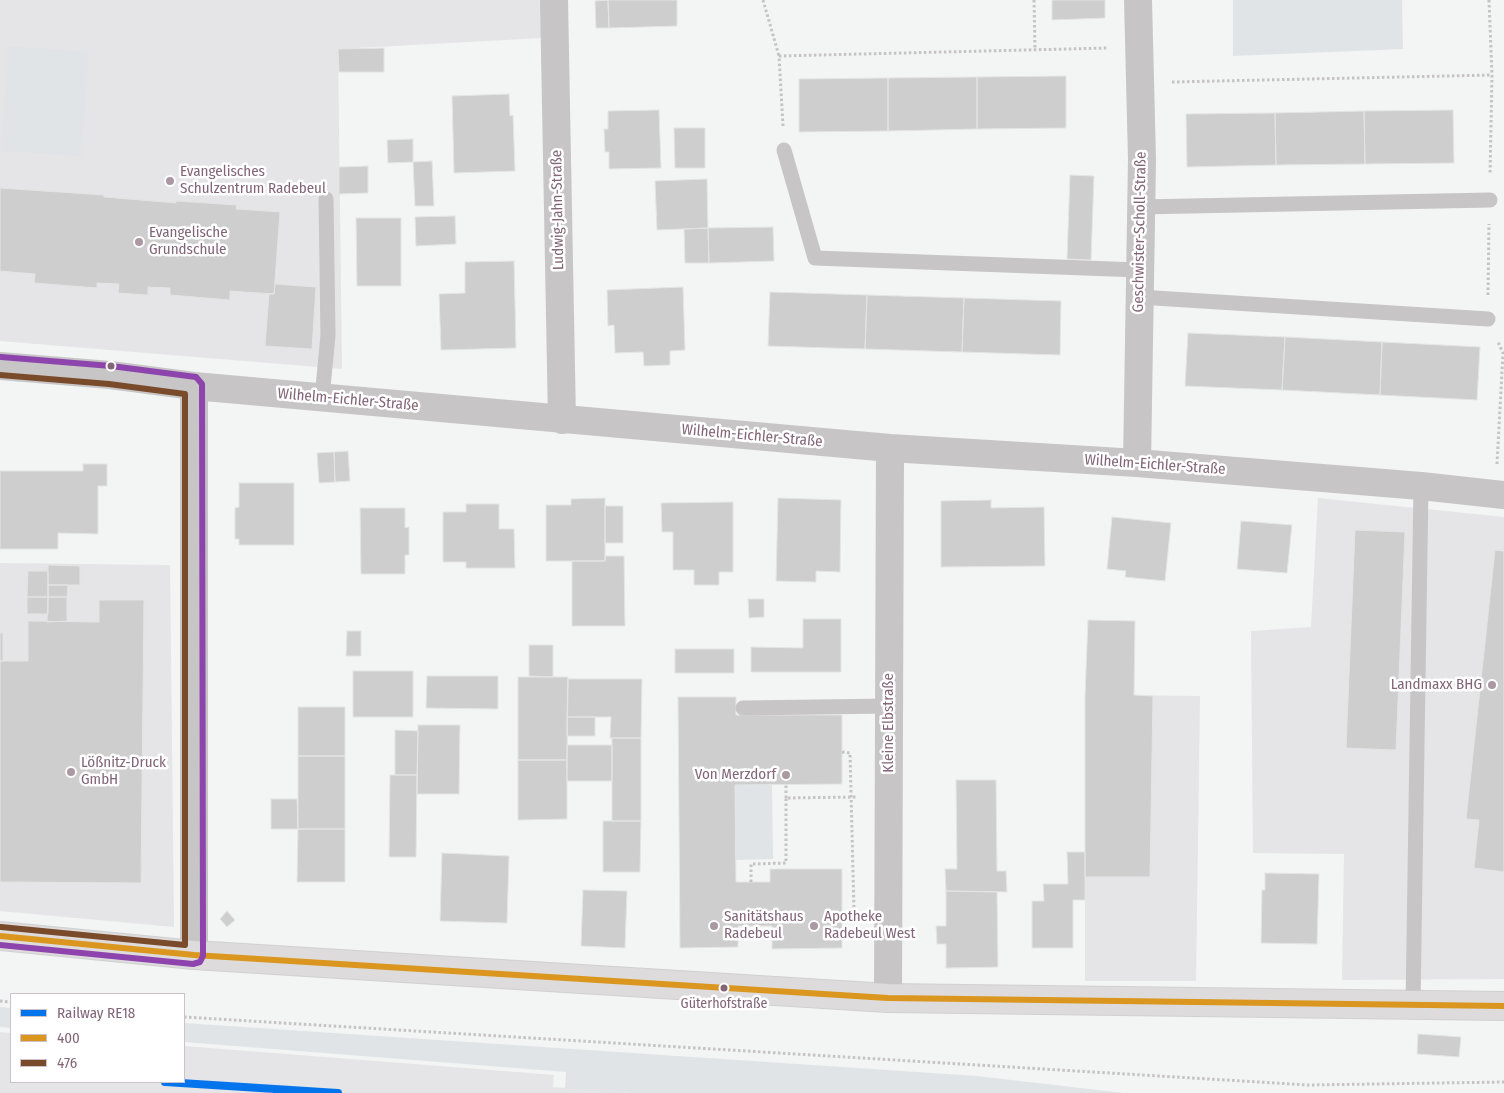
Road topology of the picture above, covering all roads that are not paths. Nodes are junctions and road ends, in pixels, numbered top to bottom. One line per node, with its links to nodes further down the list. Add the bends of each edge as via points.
1 (554, 0): 13 (street, Ludwig-Jahn-Straße)
2 (1138, 0): 6 (street, Geschwister-Scholl-Straße)
3 (784, 150): 7 (lane, via 815,258)
4 (326, 198): 12 (lane, via 328,335)
5 (1490, 200): 6 (lane)
6 (1140, 207): 7 (street, Geschwister-Scholl-Straße)
7 (1139, 270): 8 (street, Geschwister-Scholl-Straße)
8 (1139, 297): 9 (lane); 15 (street, Geschwister-Scholl-Straße)
9 (1488, 319)
10 (0, 366): 11 (street, Wilhelm-Eichler-Straße)
11 (194, 386): 12 (street, Wilhelm-Eichler-Straße); 21 (street)
12 (322, 398): 13 (street, Wilhelm-Eichler-Straße)
13 (562, 420): 14 (street, Wilhelm-Eichler-Straße)
14 (890, 448): 15 (street, Wilhelm-Eichler-Straße); 18 (street, Kleine Elbstraße)
15 (1137, 463): 16 (street, Wilhelm-Eichler-Straße)
16 (1421, 486): 17 (street, Wilhelm-Eichler-Straße); 23 (lane)
17 (1500, 495)
18 (889, 706): 19 (lane); 22 (street, Kleine Elbstraße)
19 (743, 708)
20 (0, 936): 21 (street)
21 (194, 955): 22 (street)
22 (888, 998): 23 (street)
23 (1413, 1005): 24 (street)
24 (1504, 1006)

